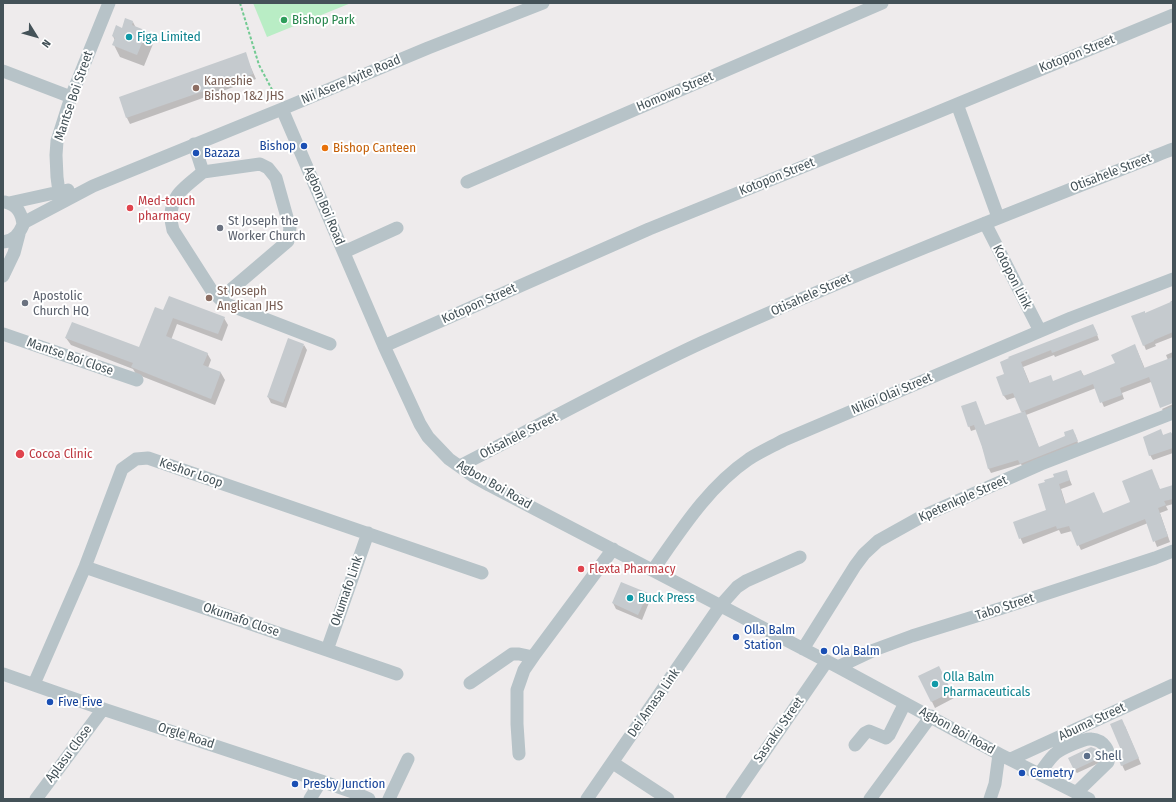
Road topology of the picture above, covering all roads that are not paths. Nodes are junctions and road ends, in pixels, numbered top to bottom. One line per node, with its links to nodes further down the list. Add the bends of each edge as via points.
1 (109, 3): 6 (street, Mantse Boi Street)
2 (543, 3): 8 (street, Nii Asere Ayite Road)
3 (882, 3): 12 (street, Homowo Street)
4 (1173, 15): 7 (street, Kotopon Street)
5 (3, 71): 6 (street)
6 (71, 97): 14 (street, Mantse Boi Street, via 57,141 56,177)
7 (957, 104): 16 (street); 28 (street, Kotopon Street, via 649,229)
8 (282, 110): 9 (street, Nii Asere Ayite Road); 21 (street, Agbon Boi Road)
9 (194, 144): 11 (street); 13 (street, Nii Asere Ayite Road)
10 (1173, 149): 16 (street, Otisahele Street)
11 (203, 172): 24 (street, via 177,196 170,221 180,242); 24 (street, via 260,164 268,168 276,178 290,228 288,241)
12 (467, 182)
13 (93, 186): 14 (street, Nii Asere Ayite Road); 19 (street, Nii Asere Ayite Road)
14 (59, 192): 15 (street, Nii Asere Ayite Road)
15 (6, 203): 19 (street, via 18,209 21,214)
16 (998, 217): 17 (street, Otisahele Street)
17 (985, 223): 25 (street, Kotopon Link); 31 (street, Otisahele Street, via 863,272 701,343)
18 (396, 228): 21 (street)
19 (21, 229): 20 (street, Nii Asere Ayite Road, via 12,240); 22 (street, via 14,254)
20 (3, 242)
21 (344, 252): 28 (street, Agbon Boi Road)
22 (3, 276)
23 (1173, 279): 25 (street, Nikoi Olai Street)
24 (220, 299): 27 (street, via 229,305)
25 (1040, 331): 37 (street, Nikoi Olai Street, via 784,440 749,460 733,472 697,509)
26 (3, 334): 29 (street, Mantse Boi Close)
27 (330, 344)
28 (384, 346): 31 (street, Agbon Boi Road, via 428,437)
29 (137, 380)
30 (1173, 413): 40 (street, Kpetenkple Street, via 1027,470 921,517 878,542 855,566)
31 (460, 466): 33 (street, Agbon Boi Road, via 489,485)
32 (368, 533): 36 (street, Keshor Loop, via 148,458 136,459 122,469); 38 (street, Keshor Loop); 41 (street, Okumafo Link)
33 (613, 549): 37 (street, Agbon Boi Road); 42 (street)
34 (1173, 551): 43 (street, Tabo Street, via 874,650)
35 (800, 557): 39 (street, Dei Amasa Link, via 746,581)
36 (85, 567): 41 (street, Okumafo Close); 47 (street, Keshor Loop)
37 (653, 570): 39 (street, Agbon Boi Road)
38 (482, 573)
39 (720, 606): 40 (street, Agbon Boi Road); 57 (street, Dei Amasa Link)
40 (803, 649): 43 (street, Agbon Boi Road)
41 (327, 650): 45 (street, Okumafo Close)
42 (533, 657): 46 (street, via 512,654); 53 (street, via 524,670 517,690)
43 (828, 662): 49 (street, Agbon Boi Road); 67 (street, Sasraku Street)
44 (3, 674): 47 (street, Orgle Road)
45 (397, 674)
46 (470, 683)
47 (34, 684): 50 (street, Orgle Road)
48 (1173, 685): 56 (street, Abuma Street)
49 (905, 702): 51 (street, Agbon Boi Road); 52 (street, via 886,738 869,731)
50 (103, 709): 59 (street, Orgle Road); 61 (street, Aplasu Close)
51 (931, 716): 54 (street, Agbon Boi Road); 68 (street)
52 (855, 746)
53 (519, 754)
54 (999, 754): 56 (street, Agbon Boi Road); 69 (street)
55 (408, 759): 64 (street)
56 (1011, 760): 58 (street, Agbon Boi Road)
57 (613, 763): 65 (street, Dei Amasa Link); 66 (street)
58 (1039, 774): 60 (street, Agbon Boi Road); 60 (street, via 1055,754 1070,746 1090,738 1102,742 1108,750 1108,762)
59 (321, 781): 62 (street); 63 (street, Orgle Road)
60 (1076, 793): 70 (street, Agbon Boi Road)
61 (40, 798)
62 (310, 799)
63 (369, 799)
64 (389, 799)
65 (587, 799)
66 (668, 799)
67 (732, 799)
68 (870, 799)
69 (990, 799)
70 (1089, 799)

